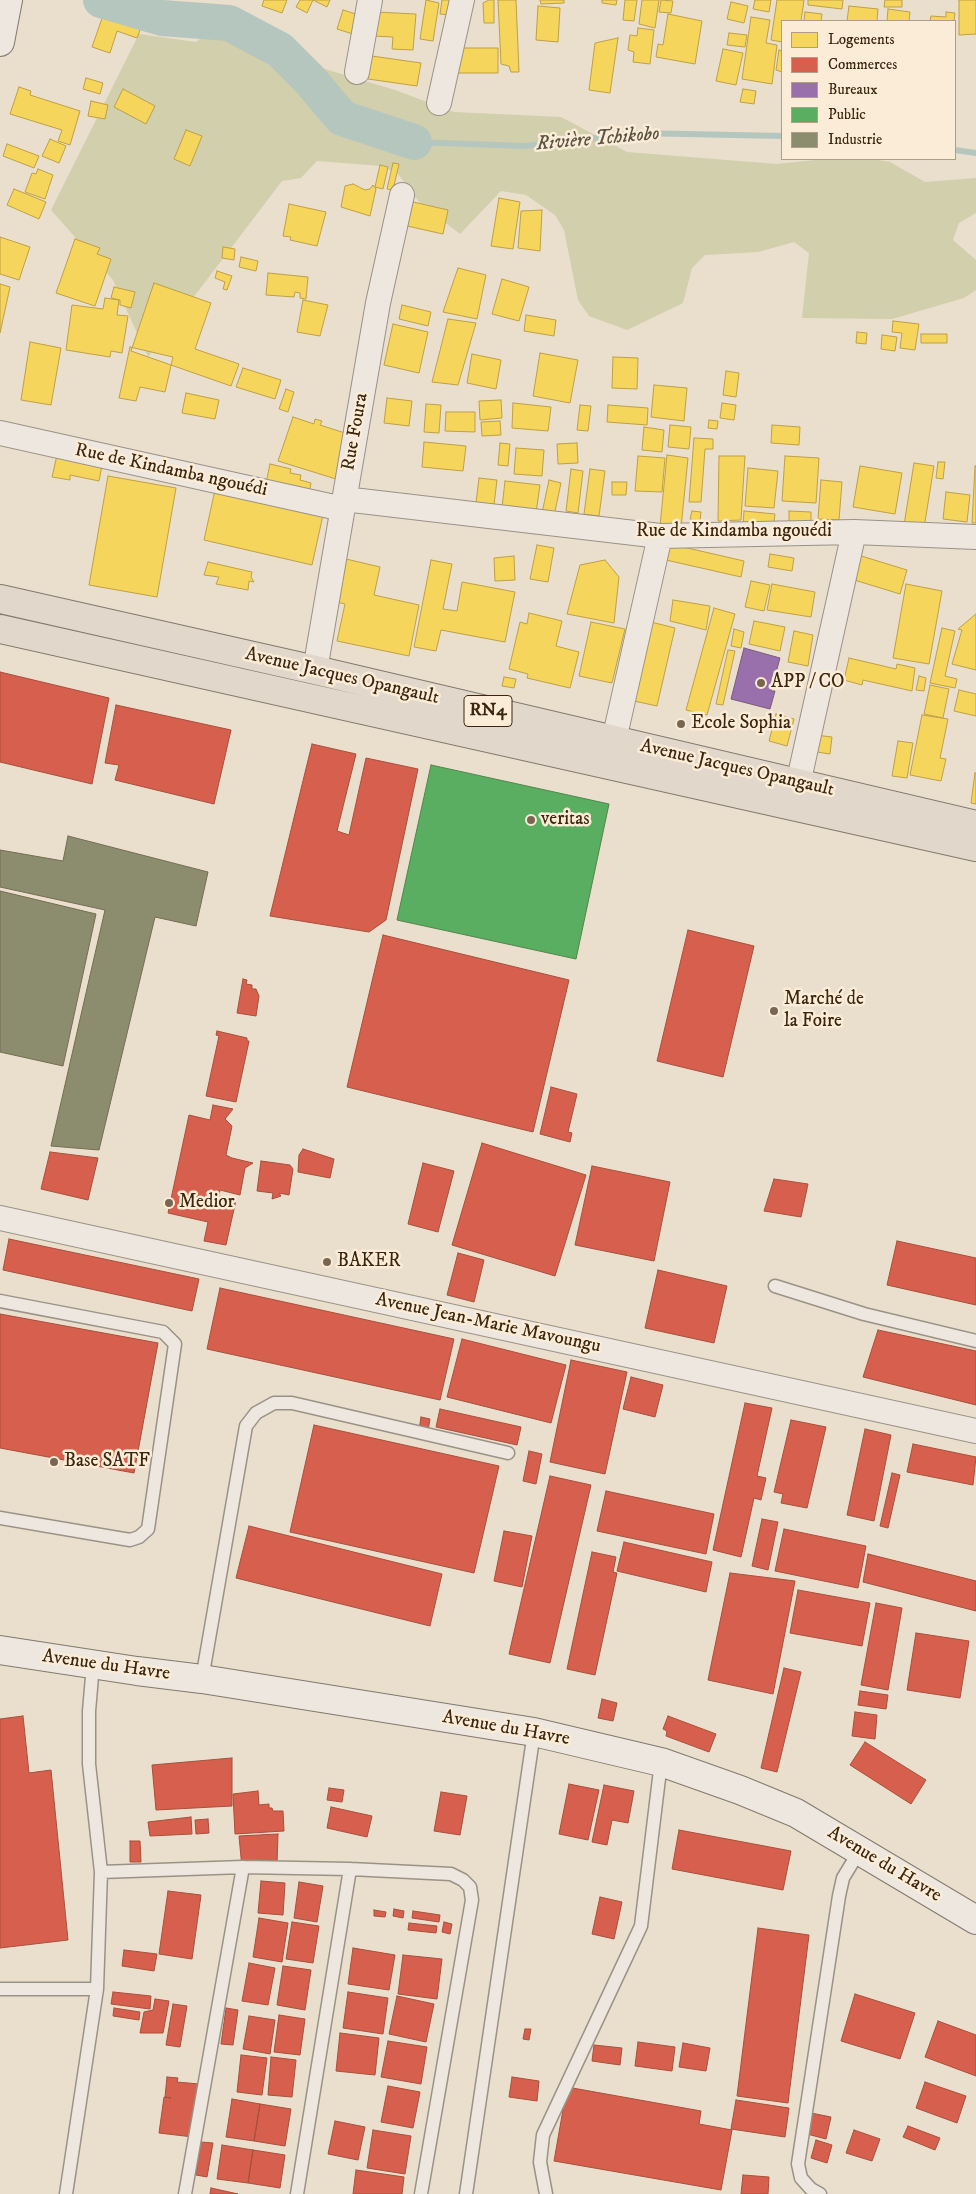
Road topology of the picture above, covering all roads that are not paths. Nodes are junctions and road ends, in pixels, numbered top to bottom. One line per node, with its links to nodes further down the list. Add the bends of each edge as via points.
1 (8, 0): 4 (street)
2 (370, 0): 5 (street)
3 (462, 0): 6 (street)
4 (0, 42)
5 (357, 72)
6 (440, 103)
7 (402, 195): 9 (street, Rue Foura, via 378,303)
8 (0, 433): 9 (street, Rue de Kindamba ngouédi)
9 (344, 504): 11 (street, Rue de Kindamba ngouédi); 15 (street, Rue Foura)
10 (854, 532): 11 (street, Rue de Kindamba ngouédi); 12 (street, Rue de Kindamba ngouédi); 17 (street)
11 (660, 536): 16 (street)
12 (976, 537)
13 (0, 599): 15 (highway, Avenue Jacques Opangault / RN4)
14 (0, 629): 19 (highway, RN4)
15 (315, 670): 16 (highway, Avenue Jacques Opangault / RN4)
16 (614, 740): 17 (highway, Avenue Jacques Opangault / RN4)
17 (798, 784): 18 (highway, Avenue Jacques Opangault / RN4)
18 (976, 825)
19 (976, 847)
20 (0, 1218): 24 (street, Avenue Jean-Marie Mavoungu)
21 (775, 1286): 23 (lane, via 864,1314)
22 (0, 1300): 26 (lane, via 163,1332 175,1344 148,1529 130,1540)
23 (976, 1341)
24 (976, 1430)
25 (508, 1453): 29 (lane, via 292,1403 274,1403 256,1413 246,1426)
26 (0, 1518)
27 (0, 1650): 28 (street, Avenue du Havre)
28 (93, 1665): 29 (street, Avenue du Havre); 35 (lane, via 89,1764)
29 (202, 1679): 30 (street, Avenue du Havre)
30 (534, 1732): 31 (street, Avenue du Havre); 43 (lane)
31 (661, 1762): 32 (street, Avenue du Havre, via 796,1813); 44 (lane, via 641,1926 543,2136 540,2162)
32 (860, 1850): 36 (street, Avenue du Havre); 45 (lane, via 843,1878 839,1896 798,2164 801,2178)
33 (243, 1867): 34 (lane); 35 (lane); 40 (lane)
34 (350, 1869): 41 (lane); 42 (lane, via 451,1874 470,1887 472,1900)
35 (101, 1872): 38 (lane)
36 (976, 1920)
37 (0, 1989): 38 (lane)
38 (97, 1989): 39 (lane)
39 (66, 2194)
40 (186, 2194)
41 (297, 2194)
42 (421, 2194)
43 (466, 2194)
44 (546, 2194)
45 (820, 2194)

